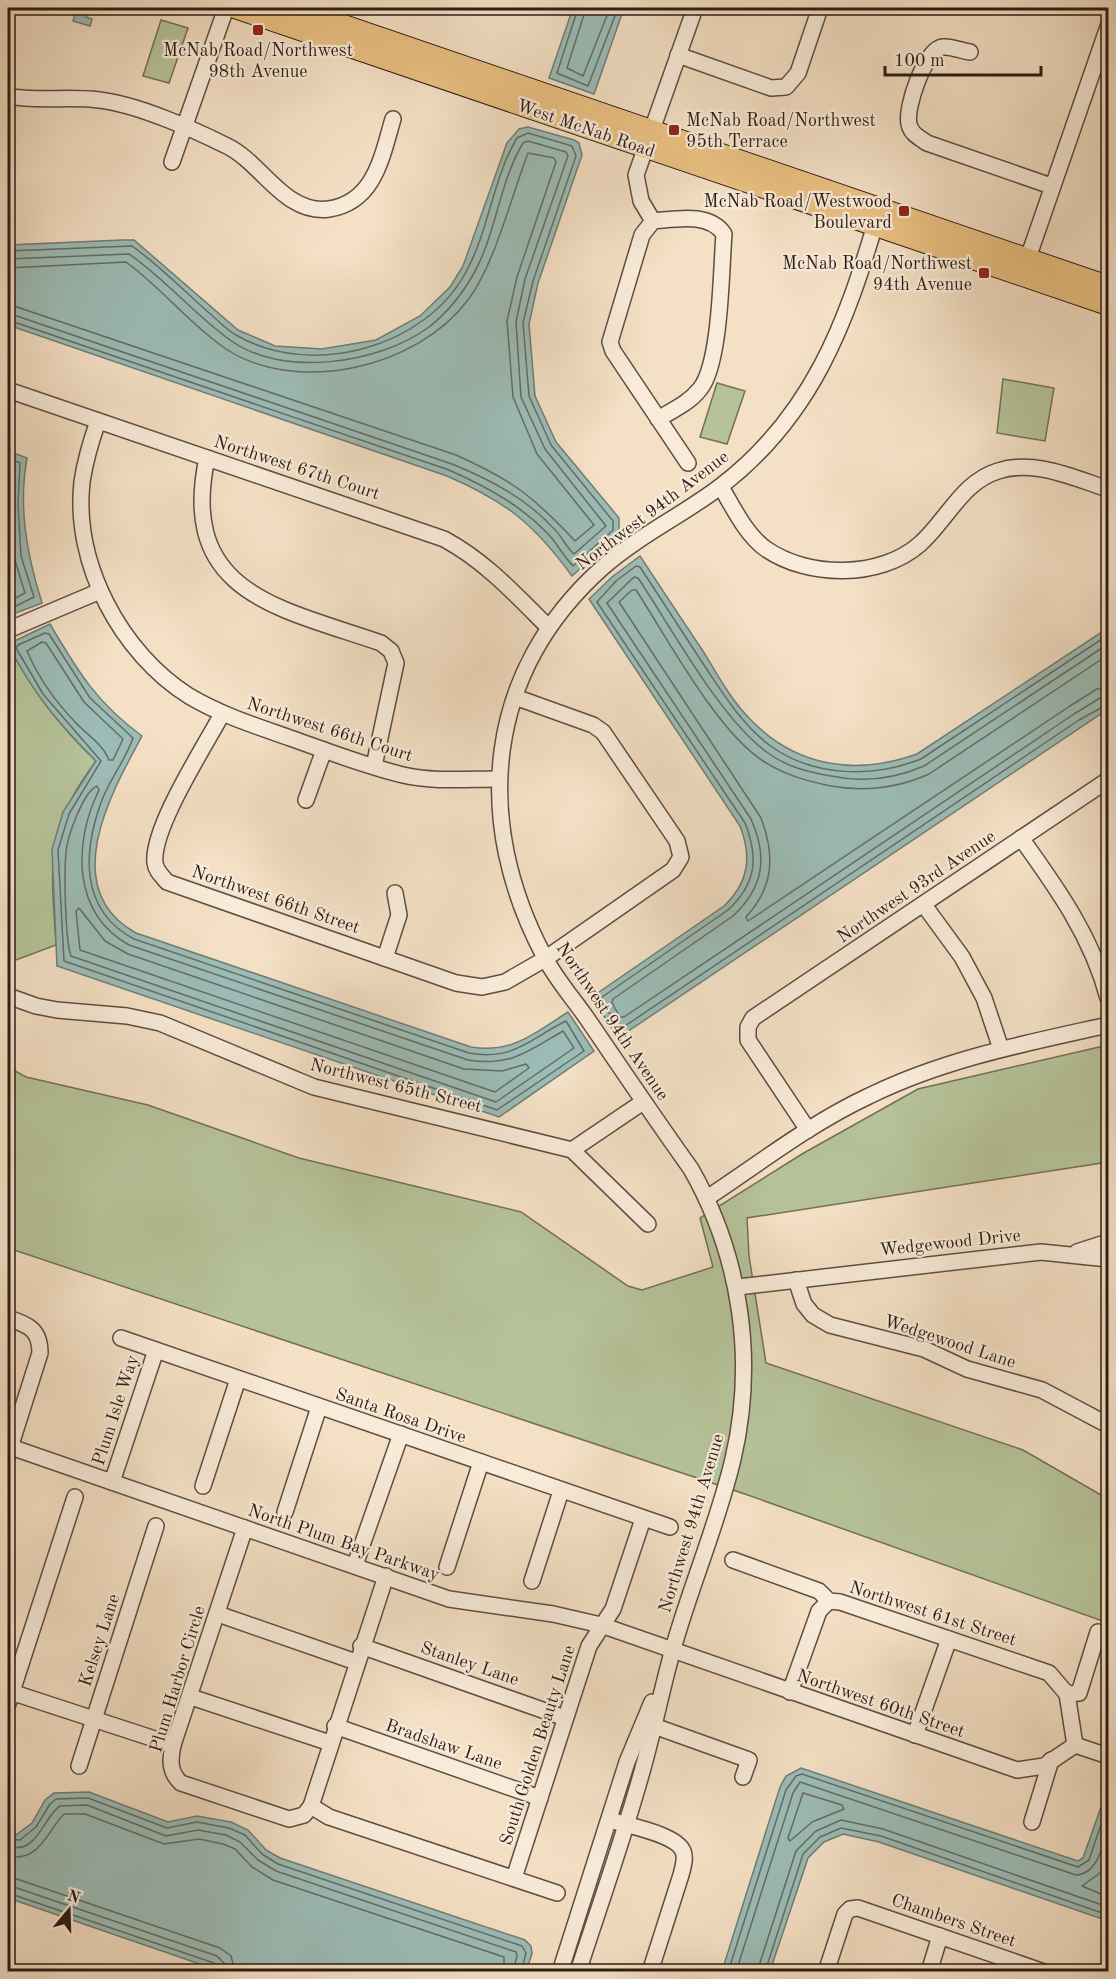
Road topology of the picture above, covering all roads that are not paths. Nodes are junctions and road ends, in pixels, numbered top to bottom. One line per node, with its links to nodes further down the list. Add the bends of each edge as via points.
1 (226, 8): 11 (street)
2 (235, 8): 13 (main road, West McNab Road)
3 (294, 8): 12 (main road, West McNab Road)
4 (695, 8): 8 (street)
5 (820, 8): 8 (street, via 798,73 786,87 771,88)
6 (1108, 27): 15 (street)
7 (970, 52): 15 (street, via 943,47 926,59 910,107 908,122 912,133 927,143)
8 (678, 55): 12 (street)
9 (8, 96): 11 (street, via 123,104)
10 (393, 119): 11 (street, via 373,179 363,194 348,205 327,210 304,206 283,195 252,161)
11 (184, 128): 14 (street)
12 (652, 130): 13 (street); 16 (main road, West McNab Road)
13 (646, 149): 16 (main road, West McNab Road); 17 (street, via 636,175 637,186)
14 (172, 162)
15 (1051, 186): 18 (street)
16 (878, 216): 18 (main road, West McNab Road); 20 (main road, West McNab Road); 26 (street, Northwest 94th Avenue, via 839,330 816,380 761,451)
17 (653, 221): 22 (street, via 642,235 610,342); 22 (street, via 708,220 724,234 712,363 688,402)
18 (1028, 258): 19 (main road, West McNab Road)
19 (1108, 286)
20 (1108, 305)
21 (8, 390): 23 (street, Northwest 67th Court)
22 (658, 419): 25 (street)
23 (98, 421): 24 (street, Northwest 67th Court); 28 (street, Northwest 66th Court, via 82,484 88,555)
24 (207, 458): 29 (street, Northwest 67th Court, via 444,539 488,568); 34 (street, via 201,485 203,529 228,575 253,596 381,643 391,651 396,663)
25 (688, 463)
26 (721, 487): 27 (street, via 764,548 785,560 839,571 869,568 919,545 965,492 998,471 1020,467 1044,469); 29 (street, Northwest 94th Avenue, via 604,565)
27 (1108, 489)
28 (100, 591): 30 (street); 32 (street, Northwest 66th Court, via 133,646 157,671)
29 (548, 627): 31 (street, Northwest 94th Avenue)
30 (8, 630)
31 (515, 697): 35 (street, Northwest 94th Avenue, via 503,738); 42 (street, Northwest 66th Street, via 603,732 677,841 681,857 673,870)
32 (222, 714): 33 (street, Northwest 66th Court); 41 (street, Northwest 66th Street, via 163,825 157,844 158,872 167,882)
33 (324, 750): 34 (street, Northwest 66th Court); 37 (street)
34 (374, 766): 35 (street, Northwest 66th Court, via 404,776)
35 (498, 779): 42 (street, Northwest 94th Avenue, via 505,854 526,920)
36 (1108, 780): 38 (street, Northwest 93rd Avenue)
37 (306, 800)
38 (1021, 838): 40 (street, Northwest 93rd Avenue); 44 (street, via 1086,936)
39 (395, 893): 41 (street, via 399,915)
40 (924, 905): 46 (street, via 962,957 984,998); 48 (street, Northwest 93rd Avenue, via 753,1018 748,1027 748,1040)
41 (385, 958): 42 (street, Northwest 66th Street, via 482,987 505,982)
42 (545, 959): 47 (street, Northwest 94th Avenue)
43 (8, 996): 49 (street, Northwest 65th Street, via 57,1010 160,1023 314,1087)
44 (1108, 998)
45 (1108, 1025): 46 (street)
46 (1001, 1049): 48 (street, via 869,1096)
47 (643, 1102): 49 (street); 50 (street, Northwest 94th Avenue)
48 (808, 1130): 50 (street)
49 (572, 1150): 51 (street)
50 (707, 1198): 56 (street, Northwest 94th Avenue)
51 (648, 1224)
52 (1108, 1242): 53 (street)
53 (1073, 1254): 54 (street, Wedgewood Drive); 55 (street, Wedgewood Drive, via 1041,1252)
54 (1108, 1259)
55 (796, 1280): 56 (street, Wedgewood Drive); 62 (street, Wedgewood Lane, via 804,1304 813,1316 830,1325 924,1349 967,1369 1042,1390)
56 (738, 1287): 86 (street, Northwest 94th Avenue, via 743,1344 739,1431 728,1481)
57 (8, 1318): 64 (street, via 27,1324 40,1343)
58 (121, 1338): 59 (street, Santa Rosa Drive)
59 (156, 1350): 60 (street, Santa Rosa Drive); 66 (street, Plum Isle Way)
60 (238, 1379): 61 (street, Santa Rosa Drive); 67 (street)
61 (319, 1407): 63 (street, Santa Rosa Drive); 70 (street)
62 (1108, 1425)
63 (400, 1434): 65 (street, Santa Rosa Drive); 76 (street)
64 (8, 1449): 66 (street, North Plum Bay Parkway)
65 (481, 1462): 68 (street, Santa Rosa Drive); 77 (street)
66 (112, 1482): 74 (street, North Plum Bay Parkway)
67 (203, 1486)
68 (561, 1491): 71 (street, Santa Rosa Drive); 79 (street)
69 (75, 1497): 91 (street)
70 (285, 1512)
71 (644, 1519): 73 (street, Santa Rosa Drive); 82 (street, South Golden Beauty Lane, via 613,1610)
72 (156, 1526): 93 (street, Kelsey Lane)
73 (670, 1527)
74 (245, 1528): 76 (street, North Plum Bay Parkway); 81 (street, Plum Harbor Circle)
75 (733, 1560): 80 (street, Northwest 61st Street, via 819,1591)
76 (355, 1565): 78 (street, North Plum Bay Parkway)
77 (447, 1567)
78 (386, 1576): 82 (street, North Plum Bay Parkway, via 449,1599); 85 (street)
79 (532, 1581)
80 (829, 1601): 84 (street, Northwest 61st Street); 88 (street, via 819,1611)
81 (218, 1614): 87 (street); 90 (street, Plum Harbor Circle)
82 (601, 1625): 86 (street, North Plum Bay Parkway); 92 (street, South Golden Beauty Lane, via 589,1647)
83 (1098, 1632): 89 (street, via 1079,1693)
84 (949, 1639): 89 (street, Northwest 61st Street, via 1049,1673); 96 (street)
85 (361, 1646): 87 (street); 92 (street, Stanley Lane)
86 (673, 1650): 88 (street, Northwest 60th Street); 95 (street, Northwest 94th Avenue); 106 (street, Northwest 94th Avenue, via 627,1762)
87 (356, 1662): 94 (street)
88 (790, 1692): 96 (street, Northwest 60th Street)
89 (1067, 1694): 99 (street)
90 (191, 1697): 97 (street); 98 (street, Plum Harbor Circle)
91 (9, 1698): 93 (street)
92 (565, 1718): 104 (street, South Golden Beauty Lane)
93 (93, 1719): 98 (street); 102 (street, Kelsey Lane)
94 (335, 1726): 97 (street); 104 (street, Bradshaw Lane)
95 (654, 1726): 103 (street, via 748,1760); 108 (street, Northwest 94th Avenue)
96 (915, 1735): 101 (street, Northwest 60th Street, via 1017,1770 1044,1766)
97 (330, 1743): 105 (street)
98 (173, 1745): 105 (street, Plum Harbor Circle, via 171,1769 180,1783 289,1819 304,1815)
99 (1075, 1745): 100 (street); 101 (street, Northwest 60th Street)
100 (1108, 1756)
101 (1051, 1761): 107 (street)
102 (79, 1766)
103 (743, 1777)
104 (540, 1798): 109 (street, South Golden Beauty Lane)
105 (311, 1806): 109 (street, via 329,1816)
106 (609, 1819): 108 (street); 112 (street, Northwest 94th Avenue)
107 (1032, 1822)
108 (626, 1824): 114 (street, Northwest 94th Avenue); 115 (street, via 668,1837 683,1850 684,1858)
109 (514, 1878): 110 (street)
110 (557, 1893)
111 (940, 1936): 113 (street, Chambers Street); 116 (street, Chambers Street, via 858,1908 850,1909); 117 (street)
112 (560, 1969): 114 (street)
113 (1035, 1970)
114 (578, 1971)
115 (650, 1971)
116 (826, 1971)
117 (929, 1971)

